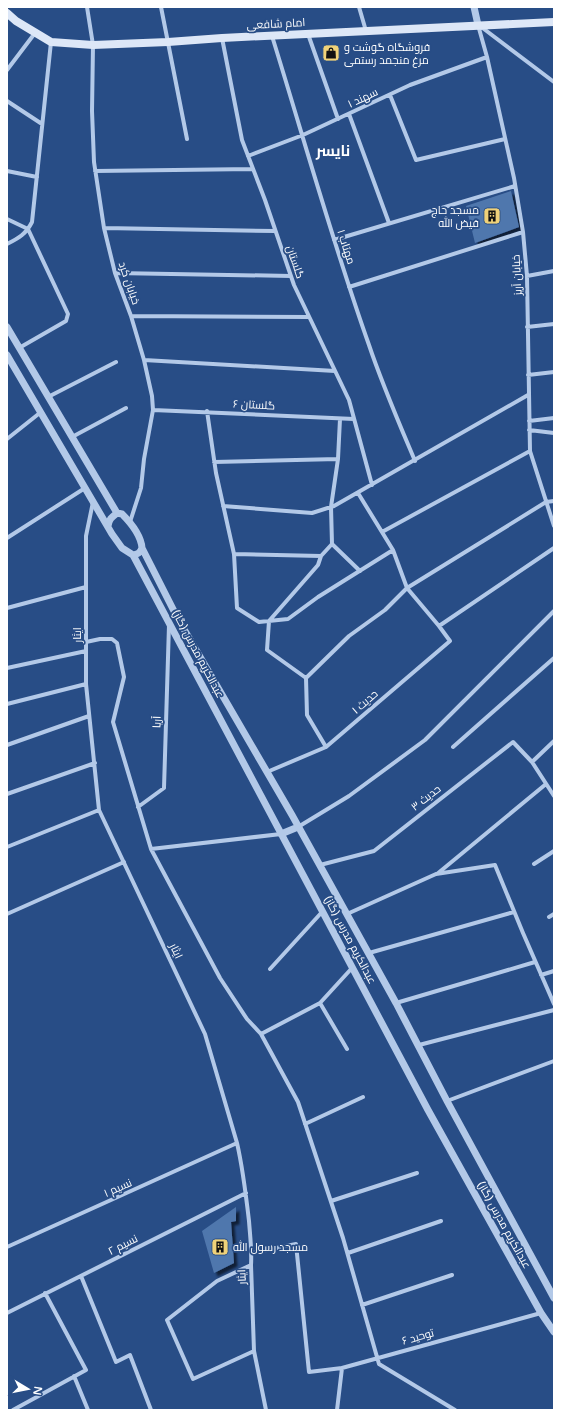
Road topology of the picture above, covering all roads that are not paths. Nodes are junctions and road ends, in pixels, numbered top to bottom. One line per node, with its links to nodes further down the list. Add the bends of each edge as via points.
1 (87, 7): 15 (street, خیابان کرد)
2 (161, 7): 14 (street)
3 (359, 7): 8 (street)
4 (474, 7): 7 (street)
5 (7, 13): 9 (main road, امام شافعی)
6 (554, 22): 7 (main road, امام شافعی)
7 (478, 25): 8 (main road, امام شافعی); 16 (street, خیابان آریز); 18 (street)
8 (366, 31): 10 (main road, امام شافعی)
9 (36, 33): 13 (main road, امام شافعی); 17 (street)
10 (308, 34): 11 (main road, امام شافعی); 22 (street)
11 (272, 36): 12 (main road, امام شافعی); 24 (street, مهتاب ۱)
12 (222, 38): 14 (main road, امام شافعی); 27 (street, گلستان, via 242,140)
13 (51, 42): 15 (main road, امام شافعی); 23 (street)
14 (168, 42): 15 (main road, امام شافعی); 26 (street)
15 (93, 45): 30 (street, خیابان کرد, via 92,111)
16 (487, 57): 19 (street, سهند ۱, via 410,85); 25 (street, خیابان آریز)
17 (7, 70)
18 (554, 82)
19 (390, 95): 21 (street, سهند ۱); 25 (street, via 416,160)
20 (7, 101): 23 (street)
21 (349, 114): 22 (street, سهند ۱); 34 (street)
22 (338, 119): 24 (street, سهند ۱)
23 (42, 124): 31 (street)
24 (303, 135): 27 (street, سهند ۱); 39 (street, مهتاب ۱)
25 (505, 138): 32 (street, خیابان آریز)
26 (187, 139)
27 (248, 156): 28 (street, گلستان)
28 (253, 169): 30 (street); 37 (street, گلستان)
29 (7, 171): 31 (street)
30 (95, 171): 35 (street, خیابان کرد)
31 (37, 177): 36 (street, via 32,222)
32 (515, 186): 34 (street); 38 (street, خیابان آریز)
33 (7, 219): 36 (street)
34 (389, 223): 39 (street)
35 (104, 228): 37 (street); 42 (street, خیابان کرد)
36 (28, 229): 40 (street, via 21,237); 51 (street, via 68,314 66,321)
37 (275, 231): 43 (street, گلستان)
38 (523, 232): 44 (street, خیابان آریز); 45 (street)
39 (334, 240): 45 (street, مهتاب ۱)
40 (7, 244)
41 (554, 271): 44 (street)
42 (115, 273): 43 (street); 46 (street, خیابان کرد)
43 (291, 276): 47 (street, گلستان)
44 (527, 276): 50 (street, خیابان آریز)
45 (349, 287): 74 (street, مهتاب ۱)
46 (131, 316): 47 (street); 53 (street, خیابان کرد)
47 (309, 317): 55 (street, گلستان)
48 (554, 324): 50 (street)
49 (7, 327): 51 (street)
50 (527, 327): 57 (street, خیابان آریز)
51 (19, 348): 59 (street)
52 (7, 355): 63 (street)
53 (144, 360): 55 (street); 61 (street, خیابان کرد)
54 (116, 362): 59 (street)
55 (335, 371): 66 (street, گلستان, via 349,400)
56 (554, 372): 57 (street)
57 (528, 375): 58 (street, خیابان آریز)
58 (528, 396): 67 (street, خیابان آریز); 74 (street)
59 (48, 397): 70 (street)
60 (126, 408): 70 (street)
61 (153, 410): 62 (street, گلستان ۶); 85 (street, خیابان کرد, via 141,488)
62 (207, 411): 65 (street, گلستان ۶); 75 (street)
63 (41, 412): 71 (street); 77 (street)
64 (554, 418): 67 (street)
65 (340, 419): 66 (street, گلستان ۶); 73 (street)
66 (354, 419): 76 (street, گلستان)
67 (529, 421): 68 (street, خیابان آریز)
68 (529, 430): 69 (street); 72 (street, خیابان آریز)
69 (554, 433)
70 (72, 437): 84 (street)
71 (7, 439)
72 (530, 451): 81 (street, خیابان آریز); 88 (street)
73 (338, 459): 75 (street); 83 (street)
74 (414, 461): 76 (street)
75 (214, 462): 82 (street)
76 (372, 486): 78 (street)
77 (85, 488): 80 (street); 89 (street)
78 (358, 493): 83 (street); 88 (street)
79 (554, 501): 81 (street)
80 (93, 502): 86 (street); 98 (street, ایثار, via 86,536)
81 (546, 502): 87 (street, خیابان آریز); 99 (street)
82 (223, 506): 83 (street, via 312,513); 94 (street)
83 (331, 507): 90 (street)
84 (117, 513): 85 (street, via 122,514); 86 (street, via 109,521)
85 (130, 522): 91 (street, عبدالکریم مدرس (گاز))
86 (108, 526): 95 (street, via 122,548)
87 (554, 526)
88 (382, 532): 93 (street)
89 (7, 538)
90 (332, 544): 96 (street); 97 (street)
91 (142, 548): 95 (street, via 137,555); 119 (street, عبدالکریم مدرس (گاز), via 178,619)
92 (554, 548): 104 (street)
93 (393, 550): 97 (street); 99 (street)
94 (234, 554): 96 (street); 102 (street, via 237,608 260,622)
95 (133, 555): 103 (street, عبدالکریم مدرس (گاز))
96 (321, 556): 102 (street, via 318,565)
97 (360, 571): 102 (street, via 288,619)
98 (86, 587): 100 (street); 105 (street, ایثار)
99 (407, 588): 104 (street); 109 (street, via 385,610 349,636)
100 (7, 608)
101 (554, 611): 125 (street, via 425,740 349,796)
102 (269, 621): 109 (street, via 267,650)
103 (169, 625): 123 (street, آریا, via 164,788); 126 (street, عبدالکریم مدرس (گاز))
104 (439, 626): 115 (street, حدیث ۱, via 450,641)
105 (86, 642): 106 (street, ایثار); 123 (street, via 112,639 117,643 124,677 113,722)
106 (86, 651): 108 (street); 110 (street, ایثار)
107 (554, 658): 116 (street)
108 (7, 668)
109 (306, 678): 115 (street, via 307,715)
110 (86, 684): 111 (street); 112 (street, ایثار)
111 (7, 704)
112 (89, 716): 114 (street); 118 (street, ایثار)
113 (554, 741): 117 (street)
114 (7, 745)
115 (326, 747): 119 (street, حدیث ۱)
116 (453, 747)
117 (532, 762): 120 (street); 132 (street, حدیث ۳, via 513,742 374,851)
118 (95, 763): 121 (street); 124 (street, ایثار)
119 (267, 772): 125 (street, عبدالکریم مدرس (گاز))
120 (546, 784): 122 (street); 133 (street)
121 (7, 794)
122 (554, 796)
123 (138, 807): 128 (street)
124 (100, 810): 127 (street); 130 (street, ایثار)
125 (298, 827): 126 (street); 132 (street, عبدالکریم مدرس (گاز))
126 (281, 834): 128 (street); 134 (street, عبدالکریم مدرس (گاز))
127 (7, 847)
128 (151, 849): 150 (street, via 220,978 247,1019)
129 (554, 851): 131 (street)
130 (124, 862): 136 (street); 157 (street, ایثار, via 205,1034)
131 (534, 864)
132 (320, 865): 137 (street, عبدالکریم مدرس (گاز))
133 (436, 874): 135 (street, via 495,865); 137 (street)
134 (322, 912): 142 (street, عبدالکریم مدرس (گاز)); 143 (street)
135 (514, 912): 140 (street); 141 (street)
136 (7, 914)
137 (347, 914): 140 (street, عبدالکریم مدرس (گاز))
138 (554, 914): 139 (street)
139 (549, 917)
140 (369, 953): 147 (street, عبدالکریم مدرس (گاز))
141 (535, 962): 145 (street); 147 (street)
142 (352, 968): 146 (street); 172 (street, عبدالکریم مدرس (گاز))
143 (270, 969)
144 (554, 970): 145 (street)
145 (541, 975): 148 (street)
146 (320, 1003): 150 (street); 152 (street)
147 (396, 1003): 151 (street, عبدالکریم مدرس (گاز))
148 (554, 1004)
149 (554, 1010): 151 (street)
150 (261, 1034): 156 (street, via 298,1102)
151 (419, 1045): 155 (street, عبدالکریم مدرس (گاز))
152 (347, 1049)
153 (554, 1061): 155 (street)
154 (363, 1097): 156 (street)
155 (447, 1101): 169 (street, عبدالکریم مدرس (گاز))
156 (306, 1124): 160 (street)
157 (236, 1143): 159 (street, ایثار); 162 (street, نسیم ۱)
158 (417, 1173): 160 (street)
159 (246, 1193): 163 (street, ایثار); 167 (street, نسیم ۲)
160 (331, 1201): 164 (street)
161 (441, 1221): 164 (street)
162 (7, 1247)
163 (252, 1253): 165 (street, ایثار); 176 (street, توحید ۶, via 296,1244 309,1372)
164 (348, 1253): 170 (street)
165 (251, 1265): 174 (street, ایثار); 174 (street, via 217,1282 167,1320 193,1379)
166 (452, 1275): 170 (street)
167 (81, 1276): 168 (street, نسیم ۲); 180 (street, via 116,1362 130,1355)
168 (46, 1293): 171 (street, نسیم ۲); 177 (street, via 86,1370)
169 (554, 1298)
170 (362, 1305): 175 (street)
171 (7, 1312)
172 (541, 1313): 173 (street, عبدالکریم مدرس (گاز)); 175 (street, توحید ۶)
173 (554, 1332)
174 (254, 1351): 181 (street, ایثار)
175 (377, 1358): 176 (street, توحید ۶); 183 (street, via 379,1364)
176 (342, 1368): 182 (street)
177 (74, 1376): 178 (street); 179 (street)
178 (13, 1410)
179 (88, 1410)
180 (151, 1410)
181 (266, 1410)
182 (338, 1410)
183 (454, 1410)

